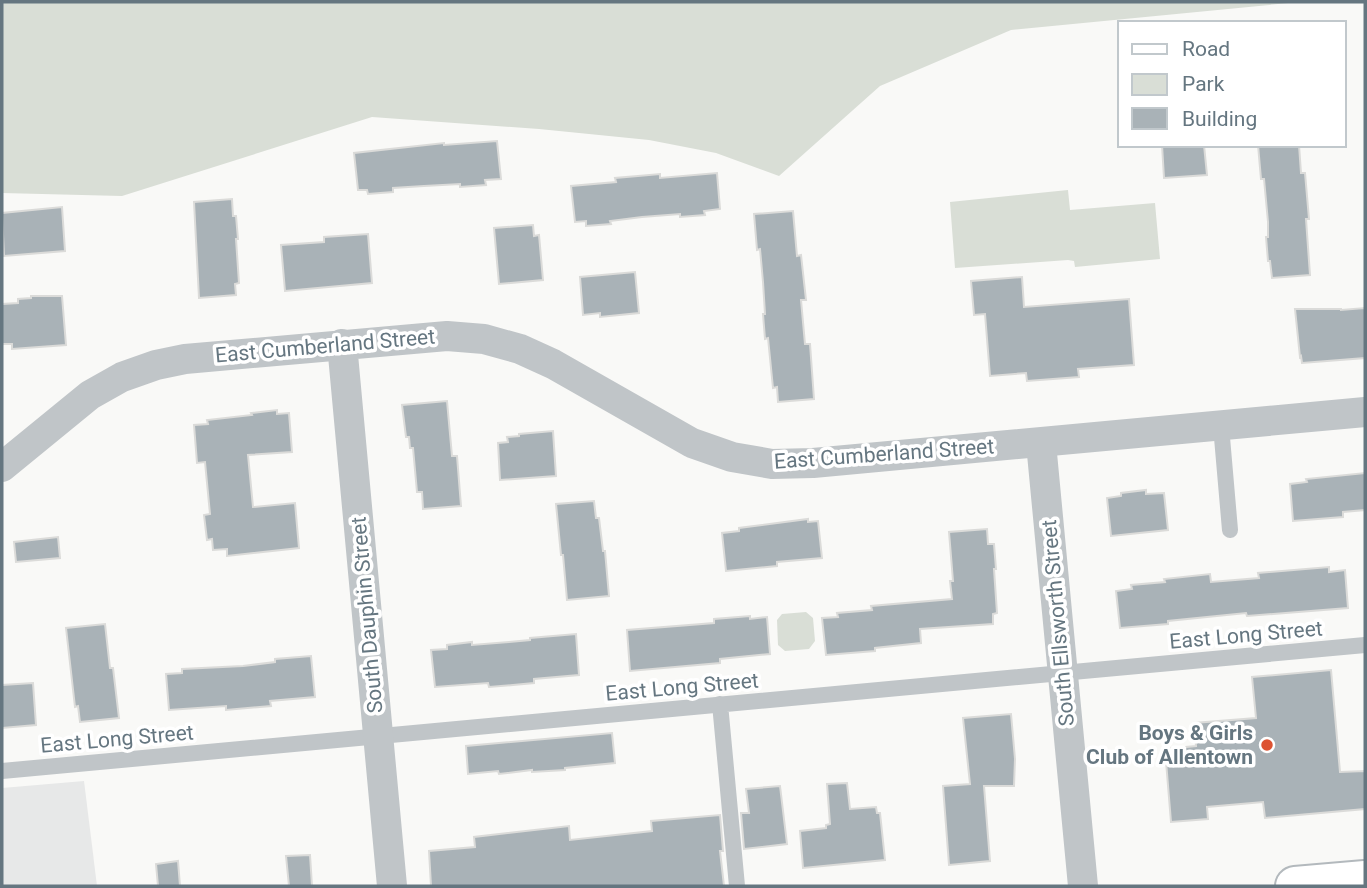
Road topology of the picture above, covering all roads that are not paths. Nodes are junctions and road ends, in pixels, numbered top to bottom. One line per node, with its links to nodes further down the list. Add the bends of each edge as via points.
1 (342, 344): 4 (street, East Cumberland Street, via 447,336 484,339 520,349 692,443 772,464); 5 (street, East Cumberland Street, via 185,359 122,377 90,395); 10 (street, South Dauphin Street)
2 (1365, 412): 3 (street, East Cumberland Street)
3 (1220, 426): 4 (street, East Cumberland Street); 6 (lane)
4 (1041, 443): 8 (street, South Ellsworth Street)
5 (2, 467)
6 (1230, 530)
7 (1365, 645): 8 (lane, East Long Street)
8 (1063, 673): 9 (lane, East Long Street); 15 (street, South Ellsworth Street)
9 (720, 705): 10 (lane, East Long Street); 14 (lane)
10 (378, 736): 11 (lane, East Long Street); 13 (street, South Dauphin Street)
11 (2, 771)
12 (1365, 880): 16 (main road)
13 (393, 886)
14 (737, 886)
15 (1083, 886)
16 (1295, 886)

